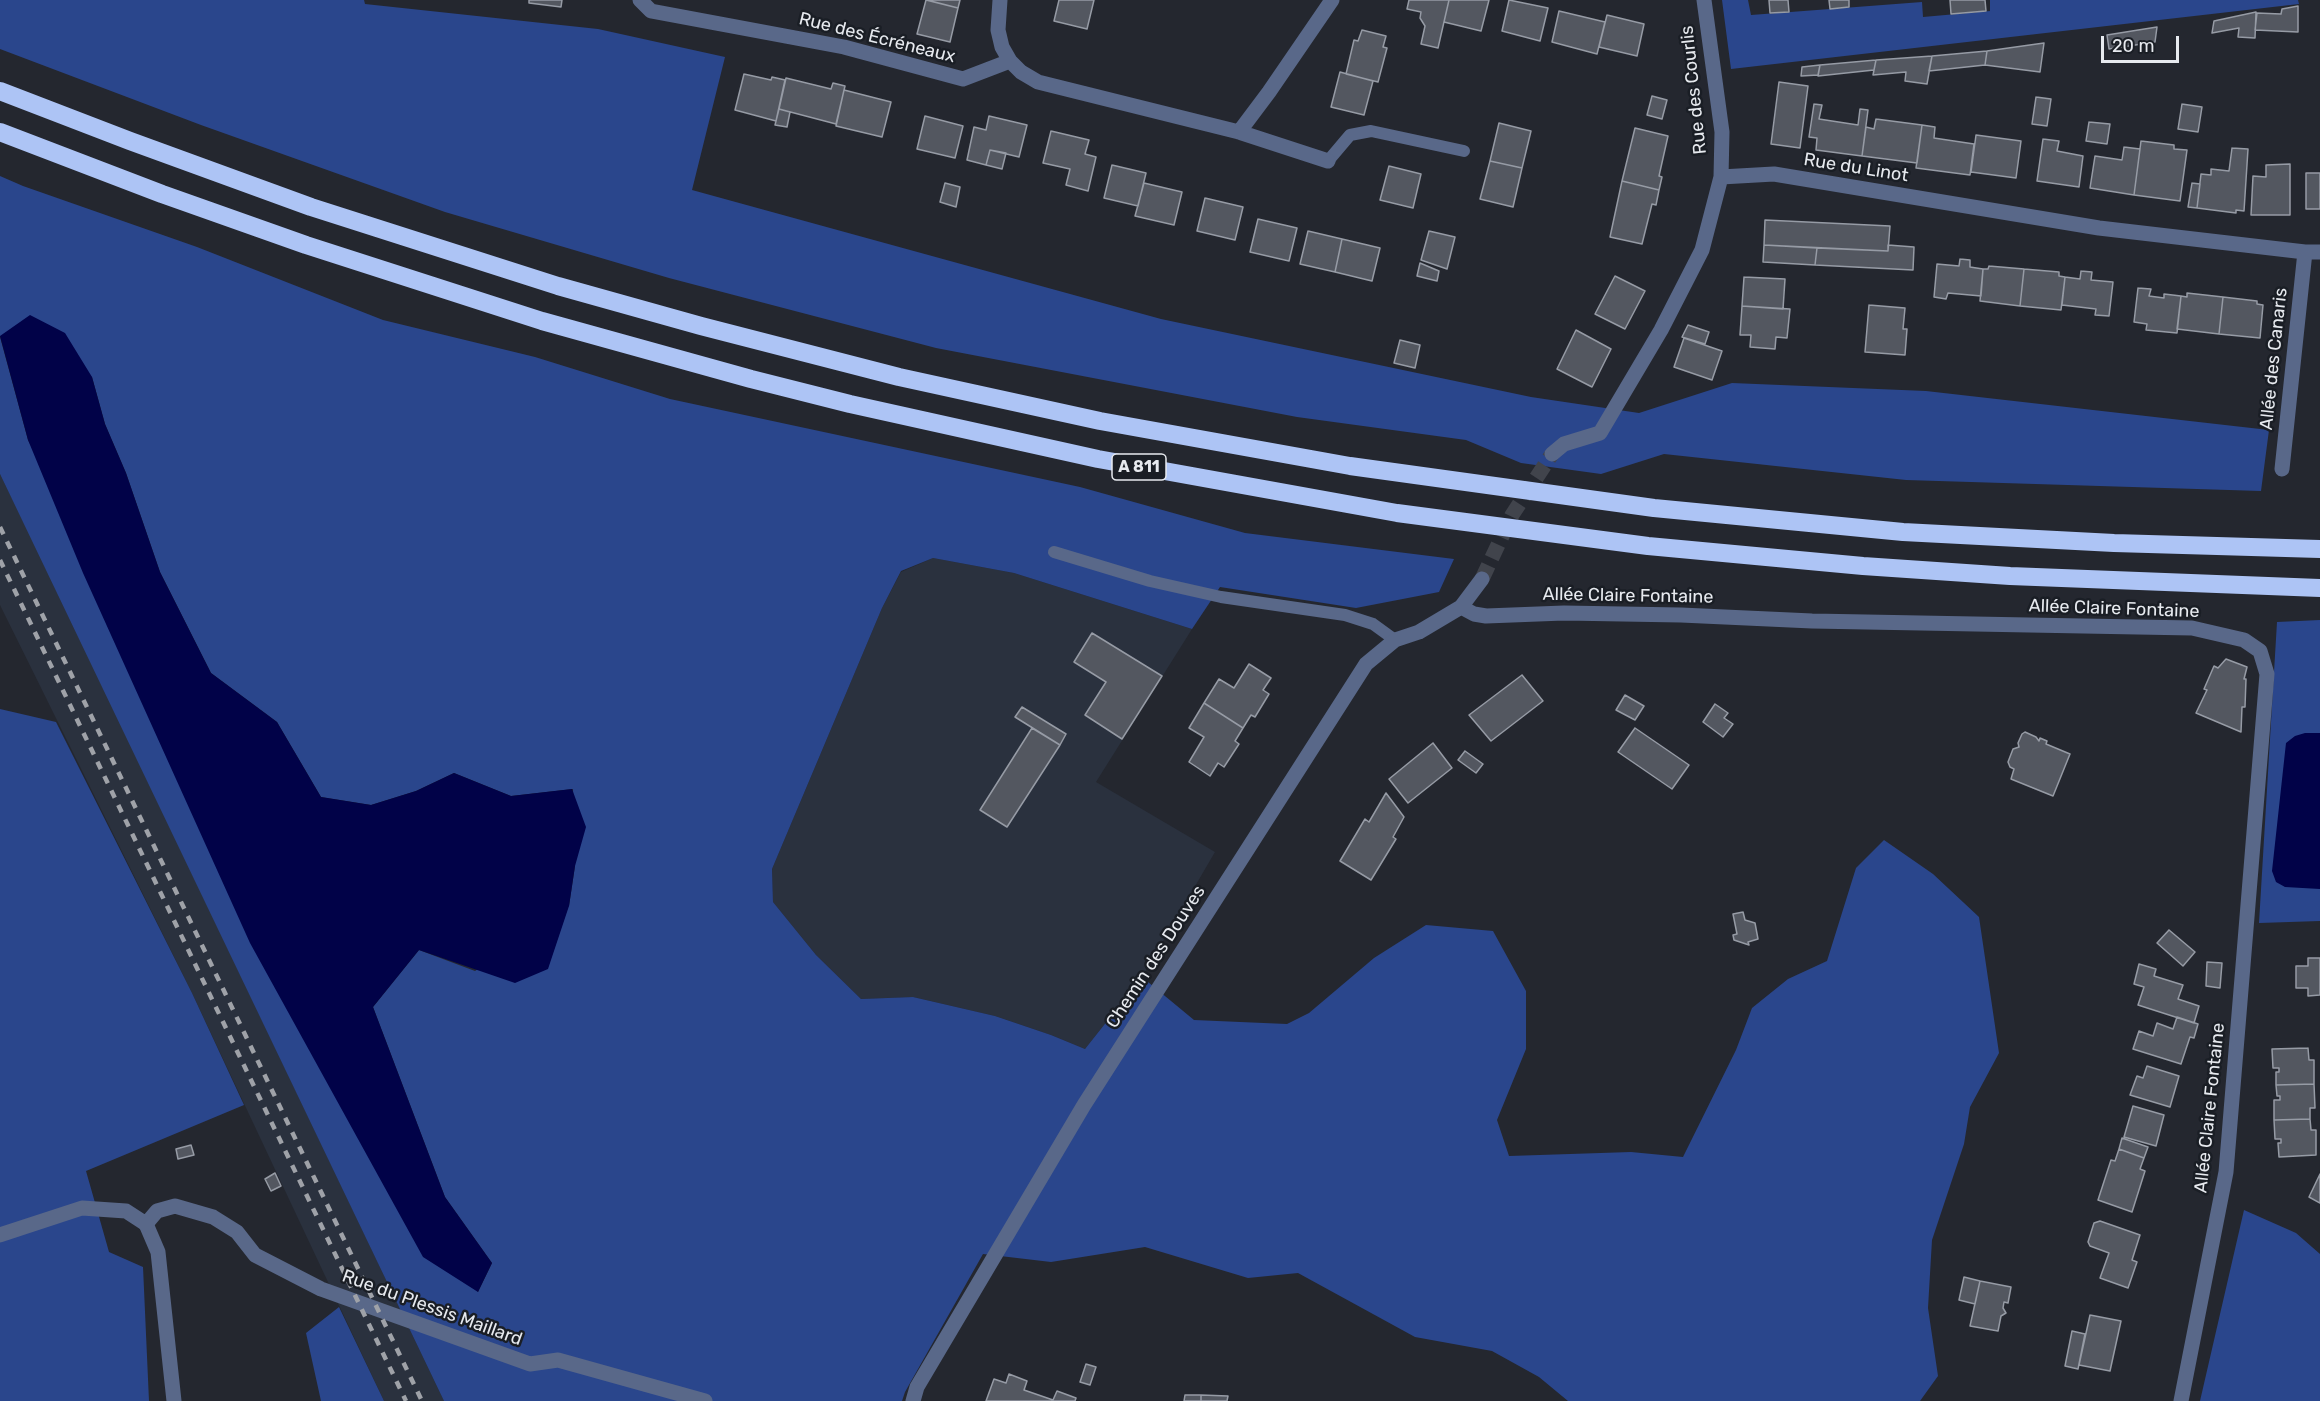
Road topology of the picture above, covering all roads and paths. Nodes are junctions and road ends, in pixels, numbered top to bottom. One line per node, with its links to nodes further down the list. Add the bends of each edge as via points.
1 (640, 0): 5 (street, Rue des Écréneaux, via 651,11 844,47 963,79)
2 (1000, 0): 5 (street, via 998,30)
3 (1332, 0): 8 (street)
4 (1704, 0): 11 (street, Rue des Courlis, via 1722,132)
5 (1010, 61): 8 (street, via 1021,72 1046,85)
6 (0, 91): 15 (highway, A 811, via 311,207 558,286 899,377 1100,421 1374,470 1710,514 1978,536)
7 (0, 132): 18 (highway, A 811, via 306,245 542,321 839,401 1098,459 1397,513 1648,546 1863,567)
8 (1239, 132): 10 (street)
9 (1464, 151): 10 (lane, via 1371,131 1350,135)
10 (1328, 161)
11 (1721, 177): 12 (street, Rue du Linot, via 1774,174 2099,228); 13 (street, via 1702,250 1661,330 1600,433 1564,444)
12 (2313, 252): 14 (street, Allée des Canaris)
13 (1552, 454)
14 (2282, 470)
15 (2320, 549)
16 (1054, 552): 20 (lane, via 1150,581 1221,597 1345,615 1373,624)
17 (1482, 579): 19 (street, Chemin des Douves)
18 (2320, 588)
19 (1461, 607): 20 (street, Chemin des Douves, via 1419,632); 26 (street, Allée Claire Fontaine, via 1486,616 1576,613 2192,628 2244,640 2260,651 2267,674 2226,1172)
20 (1395, 640): 25 (street, Chemin des Douves, via 1366,664 1084,1105 917,1387)
21 (146, 1224): 22 (street, via 126,1211 82,1209); 23 (street, via 158,1252); 24 (street, Rue du Plessis Maillard, via 157,1211 175,1206 213,1217 237,1232 255,1255 321,1289 530,1364 558,1360)
22 (0, 1235)
23 (174, 1401)
24 (705, 1401)
25 (913, 1401)
26 (2181, 1401)

